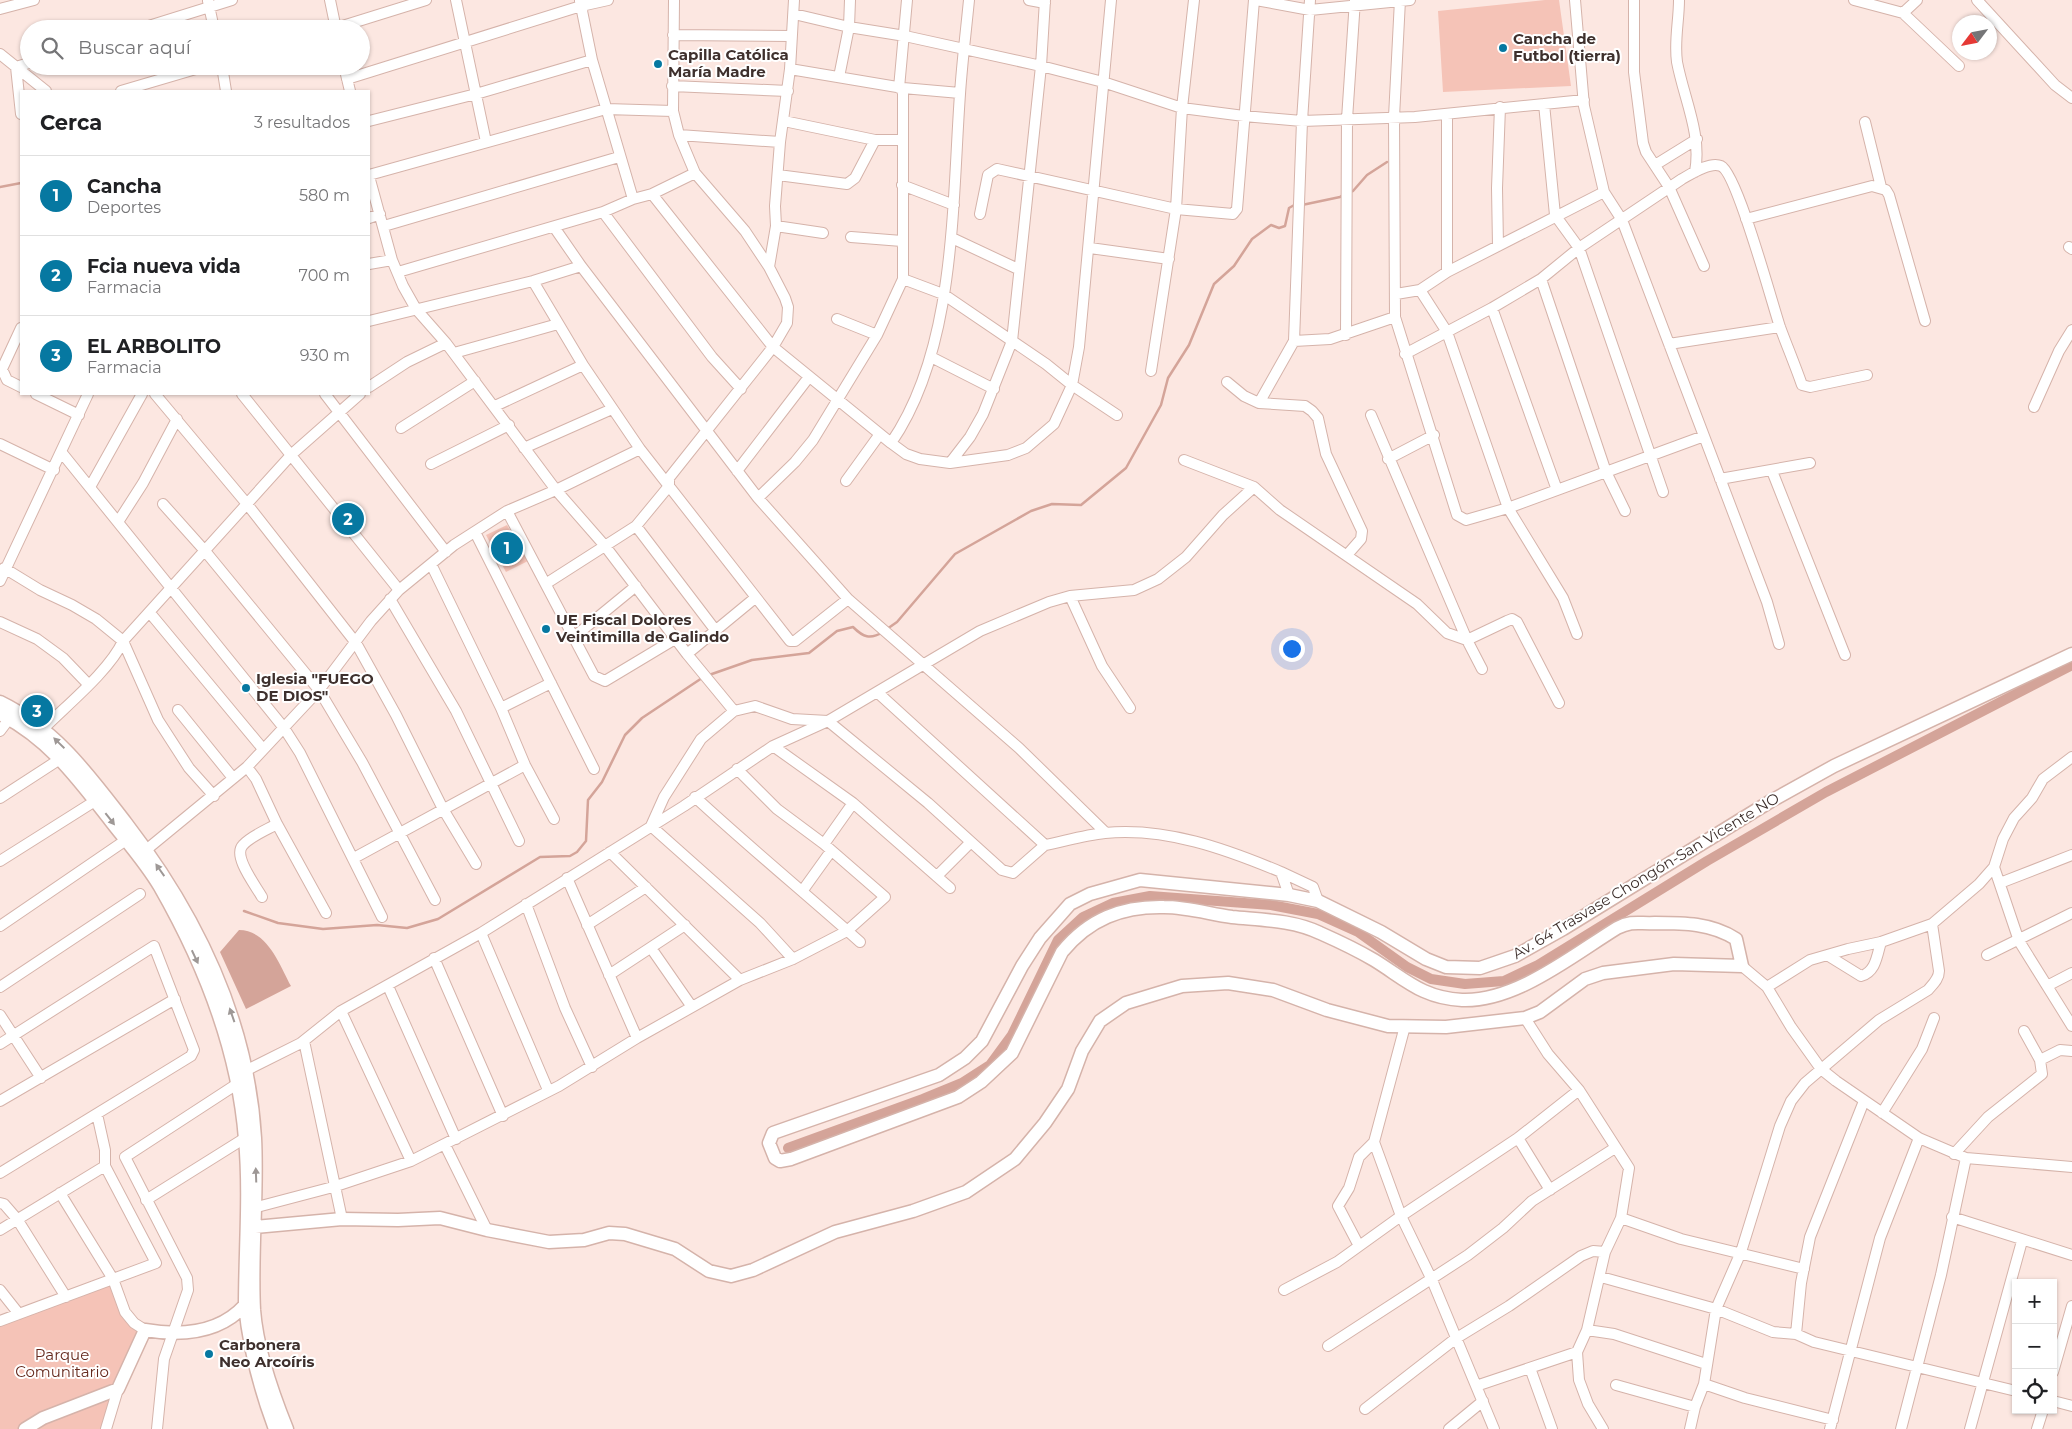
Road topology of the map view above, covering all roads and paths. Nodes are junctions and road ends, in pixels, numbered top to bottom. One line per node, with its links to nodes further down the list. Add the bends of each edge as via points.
1 (34, 0): 28 (street)
2 (232, 0): 24 (street)
3 (426, 0): 34 (street)
4 (456, 0): 39 (street)
5 (608, 0): 25 (street)
6 (674, 0): 36 (street)
7 (794, 0): 30 (street)
8 (850, 0): 35 (street)
9 (907, 0): 38 (street)
10 (969, 0): 40 (street)
11 (1029, 0): 23 (street)
12 (1111, 0): 57 (street)
13 (1194, 0): 72 (street)
14 (1255, 0): 27 (street); 76 (street)
15 (1403, 0): 26 (street); 77 (street)
16 (1576, 0): 68 (street)
17 (1634, 0): 90 (street, via 1634,72 1643,143)
18 (1679, 0): 84 (street, via 1677,61)
19 (1854, 0): 29 (street)
20 (1917, 0): 29 (street)
21 (1976, 0): 67 (street, via 2055,85)
22 (330, 1): 33 (street)
23 (1045, 2): 44 (street)
24 (208, 3): 31 (street); 32 (street)
25 (581, 3): 39 (street); 42 (street)
26 (1355, 3): 27 (street); 78 (street)
27 (1310, 5): 80 (street)
28 (0, 9)
29 (1903, 13): 45 (street)
30 (794, 14): 35 (street); 37 (street)
31 (163, 20)
32 (212, 20)
33 (334, 20)
34 (362, 20)
35 (849, 27): 38 (street); 55 (street)
36 (673, 35): 37 (street); 58 (street)
37 (790, 36): 47 (street)
38 (905, 36): 40 (street); 59 (street)
39 (465, 43): 49 (street); 66 (street)
40 (964, 50): 44 (street); 65 (street)
41 (0, 54): 46 (street)
42 (592, 60): 66 (street); 73 (street)
43 (20, 66): 46 (street)
44 (1042, 66): 57 (street); 95 (street)
45 (1959, 66)
46 (16, 67): 48 (street); 70 (street)
47 (790, 69): 55 (street); 64 (street)
48 (20, 70)
49 (370, 72)
50 (26, 75): 60 (street)
51 (175, 75): 61 (street)
52 (223, 75): 62 (street)
53 (346, 75): 56 (street)
54 (360, 75): 56 (street)
55 (840, 77): 59 (street)
56 (347, 79): 63 (street)
57 (1103, 82): 72 (street); 100 (street)
58 (672, 86): 64 (street); 74 (street)
59 (901, 88): 65 (street); 86 (street)
60 (45, 90)
61 (124, 90)
62 (226, 90)
63 (350, 90)
64 (788, 91): 81 (street)
65 (960, 93): 104 (street)
66 (476, 94): 79 (street); 87 (street)
67 (2072, 98)
68 (1584, 100): 69 (street); 101 (street)
69 (1544, 104): 71 (street); 109 (street)
70 (20, 105)
71 (1500, 107): 75 (street); 120 (street)
72 (1182, 108): 76 (street); 105 (street)
73 (606, 109): 74 (street); 87 (street); 89 (street)
74 (673, 111): 83 (street)
75 (1447, 114): 77 (street); 131 (street)
76 (1244, 116): 80 (street); 105 (street, via 1237,209 1233,214)
77 (1394, 117): 78 (street); 137 (street)
78 (1348, 119): 80 (street); 150 (street)
79 (370, 121)
80 (1302, 121): 152 (street)
81 (784, 122): 85 (street); 88 (street)
82 (1865, 122): 99 (street)
83 (679, 136): 88 (street); 92 (street)
84 (1697, 139): 90 (street); 91 (street)
85 (875, 140): 86 (street); 94 (street, via 855,178 848,184)
86 (901, 140): 97 (street)
87 (486, 142): 93 (street)
88 (780, 142): 94 (street)
89 (619, 157): 103 (street); 113 (street)
90 (1655, 165): 98 (street)
91 (1695, 172): 98 (street); 111 (street, via 1722,166)
92 (695, 173): 102 (street); 128 (street, via 745,231)
93 (370, 175)
94 (778, 175): 114 (street)
95 (1030, 176): 100 (street); 108 (street, via 997,169 990,172); 129 (street)
96 (370, 179): 107 (street)
97 (902, 185): 104 (street); 119 (street)
98 (1669, 187): 112 (street); 127 (street)
99 (1881, 187): 111 (street, via 1872,186); 143 (street, via 1889,195)
100 (1094, 190): 105 (street); 121 (street)
101 (1604, 192): 109 (street); 112 (street)
102 (652, 194): 103 (street); 155 (street)
103 (633, 199): 106 (street)
104 (954, 205): 118 (street)
105 (1176, 208): 123 (street)
106 (603, 212): 115 (street); 168 (street, via 712,357)
107 (380, 214): 110 (street); 113 (street)
108 (980, 214)
109 (1555, 215): 120 (street); 122 (street)
110 (370, 218)
111 (1746, 219): 145 (street)
112 (1622, 220): 122 (street); 154 (street)
113 (384, 226): 124 (street)
114 (776, 226): 116 (street); 128 (street)
115 (554, 227): 126 (street); 130 (street)
116 (823, 233)
117 (851, 237): 119 (street)
118 (952, 238): 129 (street); 136 (street)
119 (902, 241): 132 (street)
120 (1498, 246): 131 (street)
121 (1090, 248): 123 (street); 167 (street)
122 (1579, 248): 133 (street); 199 (street)
123 (1169, 259): 160 (street)
124 (392, 260): 125 (street); 130 (street)
125 (370, 264)
126 (581, 266): 134 (street); 189 (street)
127 (1704, 266)
128 (769, 267): 155 (street, via 788,307 786,323)
129 (1018, 269): 151 (street)
130 (398, 272): 139 (street)
131 (1447, 272): 135 (street)
132 (903, 279): 136 (street); 149 (street)
133 (1541, 279): 138 (street); 208 (street)
134 (532, 282): 139 (street); 144 (street)
135 (1420, 290): 137 (street); 148 (street)
136 (943, 294): 151 (street); 158 (street)
137 (1396, 294): 140 (street)
138 (1492, 308): 148 (street); 215 (street)
139 (416, 309): 142 (street); 153 (street)
140 (1395, 317): 150 (street); 157 (street)
141 (837, 319): 149 (street)
142 (370, 321)
143 (1925, 321)
144 (558, 324): 156 (street); 159 (street)
145 (1780, 327): 154 (street); 161 (street, via 1805,387)
146 (20, 330): 165 (street, via 2,369 7,380)
147 (2072, 330): 180 (street)
148 (1447, 332): 157 (street); 220 (street)
149 (877, 335): 177 (street)
150 (1346, 335): 152 (street)
151 (1012, 340): 167 (street); 169 (street)
152 (1294, 341): 178 (street)
153 (446, 342): 156 (street); 166 (street)
154 (1669, 344): 192 (street)
155 (773, 347): 162 (street); 168 (street)
156 (454, 353): 163 (street)
157 (1405, 354): 191 (street)
158 (931, 357): 169 (street); 193 (street, via 907,421)
159 (583, 365): 179 (street); 181 (street)
160 (1151, 371)
161 (1867, 375)
162 (809, 377): 177 (street); 207 (street)
163 (475, 380): 179 (street); 188 (street)
164 (1227, 382): 178 (street)
165 (20, 386)
166 (370, 386)
167 (1072, 386): 184 (street); 202 (street, via 1054,424 1026,448 1008,455)
168 (741, 389): 189 (street)
169 (994, 389): 202 (street, via 970,437)
170 (38, 395): 183 (street)
171 (88, 395): 183 (street)
172 (141, 395): 212 (street)
173 (156, 395): 186 (street)
174 (243, 395): 198 (street)
175 (326, 395): 182 (street)
176 (359, 395): 182 (street)
177 (839, 401): 190 (street); 217 (street, via 795,462)
178 (1259, 403): 229 (street, via 1305,406 1318,418 1326,454 1362,531 1361,539)
179 (494, 406): 187 (street)
180 (2034, 407)
181 (612, 409): 195 (street); 196 (street)
182 (338, 411): 198 (street); 228 (street)
183 (79, 415): 197 (street)
184 (1117, 415)
185 (1371, 415): 200 (street)
186 (176, 419): 219 (street); 223 (street, via 144,484)
187 (509, 425): 195 (street); 204 (street)
188 (401, 428)
189 (706, 431): 207 (street); 211 (street, via 669,478)
190 (880, 434): 193 (street); 210 (street)
191 (1434, 435): 200 (street); 220 (street, via 1457,515 1466,520)
192 (1704, 436): 199 (street); 209 (street)
193 (892, 443): 202 (street, via 906,454 920,459)
194 (0, 444): 205 (street)
195 (524, 448): 214 (street)
196 (640, 449): 211 (street); 214 (street)
197 (62, 453): 205 (street); 212 (street)
198 (292, 454): 219 (street); 235 (street)
199 (1651, 456): 208 (street); 216 (street)
200 (1388, 459): 246 (street)
201 (1184, 460): 213 (street)
202 (950, 463)
203 (1810, 463): 206 (street)
204 (431, 464)
205 (54, 470): 231 (street)
206 (1772, 470): 209 (street); 252 (street)
207 (736, 471): 217 (street)
208 (1606, 472): 215 (street); 222 (street)
209 (1720, 479): 248 (street, via 1767,602)
210 (846, 481)
211 (669, 486): 224 (street); 237 (street)
212 (90, 487): 223 (street)
213 (1254, 487): 229 (street, via 1280,510); 236 (street, via 1223,515 1186,557 1158,579 1134,590)
214 (556, 490): 221 (street); 226 (street)
215 (1557, 490): 220 (street)
216 (1663, 492)
217 (758, 498): 239 (street)
218 (163, 504): 227 (street)
219 (247, 504): 227 (street); 247 (street)
220 (1508, 508): 243 (street, via 1563,598)
221 (508, 511): 225 (street); 232 (street)
222 (1625, 511)
223 (118, 522): 234 (street)
224 (636, 526): 226 (street); 242 (street)
225 (475, 532): 228 (street); 255 (street)
226 (605, 546): 232 (street); 233 (street)
227 (205, 551): 234 (street); 257 (street)
228 (446, 552): 230 (street)
229 (1347, 555): 246 (street, via 1417,604 1447,632)
230 (431, 564): 235 (street); 261 (street)
231 (2, 575): 249 (street, via 40,590 96,619)
232 (547, 583): 244 (street)
233 (636, 586): 244 (street); 245 (street)
234 (171, 589): 240 (street); 268 (street)
235 (399, 590): 238 (street)
236 (1070, 596): 253 (street, via 980,631); 262 (street, via 1102,666)
237 (755, 598): 239 (street, via 792,642); 242 (street)
238 (390, 599): 247 (street); 279 (street, via 456,711)
239 (848, 599): 253 (street)
240 (150, 612): 249 (street); 271 (street)
241 (0, 622): 256 (street, via 37,639 63,658)
242 (716, 631): 250 (street)
243 (1577, 634)
244 (575, 636): 245 (street, via 594,676 605,681)
245 (675, 639): 250 (street)
246 (1467, 640): 254 (street); 260 (street, via 1512,619 1517,622)
247 (356, 643): 257 (street); 285 (street)
248 (1779, 644)
249 (121, 646): 256 (street); 280 (street, via 158,720)
250 (687, 654): 264 (street)
251 (2072, 654): 314 (street, Av. 64 Trasvase Chongón-San Vicente NO, via 1834,766 1754,811 1563,929 1515,956 1480,968 1446,967 1426,959)
252 (1845, 656)
253 (922, 664): 258 (street); 290 (street, via 1019,748)
254 (1482, 669)
255 (551, 683): 261 (street); 276 (street)
256 (88, 684): 267 (street)
257 (319, 690): 268 (street); 289 (street)
258 (877, 692): 266 (street); 294 (street)
259 (0, 702): 267 (street)
260 (1560, 703)
261 (501, 708): 274 (street)
262 (1130, 708)
263 (178, 710): 278 (street)
264 (734, 711): 266 (street, via 755,706 792,719); 288 (street, via 701,739 688,757)
265 (5, 717): 269 (street); 273 (street, via 36,735)
266 (828, 721): 270 (street); 293 (street)
267 (44, 728): 296 (street, one-way to 267, via 75,760)
268 (284, 728): 271 (street); 299 (street)
269 (0, 731)
270 (773, 746): 277 (street); 284 (street)
271 (263, 749): 275 (street)
272 (2072, 757): 302 (street, via 2042,779 2032,798 2014,818)
273 (60, 759): 282 (street); 283 (street)
274 (525, 765): 279 (street); 286 (street)
275 (247, 767): 278 (street); 287 (street, via 256,779)
276 (594, 769)
277 (737, 769): 281 (street); 295 (street, via 777,809)
278 (233, 778): 280 (street)
279 (491, 783): 285 (street); 292 (street)
280 (212, 797): 296 (street)
281 (695, 797): 288 (street); 309 (street, via 745,844)
282 (0, 798)
283 (95, 801): 291 (street, one-way to 291); 300 (street)
284 (853, 804): 295 (street); 304 (street)
285 (443, 809): 289 (street); 301 (street)
286 (554, 819)
287 (276, 824): 312 (street, via 242,845 239,852); 316 (street)
288 (651, 826): 297 (street); 332 (street, via 760,923)
289 (401, 832): 299 (street); 313 (street)
290 (1106, 833): 294 (street); 303 (street, via 1192,840)
291 (126, 840): 322 (street); 360 (street, one-way to 360, via 159,886 195,957 220,1016)
292 (519, 841)
293 (971, 842): 294 (street, via 1008,873 1013,873); 304 (street)
294 (1044, 845)
295 (828, 848): 309 (street); 323 (street, via 885,897)
296 (146, 850): 358 (street, one-way to 296, via 227,1000 206,952 176,894)
297 (610, 852): 305 (street); 307 (street)
298 (2072, 854): 306 (street)
299 (354, 858): 318 (street)
300 (0, 861)
301 (476, 864)
302 (1994, 867): 306 (street); 319 (street, via 1980,884)
303 (1281, 872): 311 (street); 314 (street, via 1313,887)
304 (937, 876): 308 (street)
305 (566, 878): 315 (street); 320 (street)
306 (2000, 883): 325 (street)
307 (646, 887): 320 (street); 321 (street)
308 (950, 888)
309 (802, 890): 323 (street)
310 (140, 894): 339 (street)
311 (1289, 895): 314 (street, Av. 64 Trasvase Chongón-San Vicente NO); 333 (street, Av. 64 Trasvase Chongón-San Vicente NO, via 1140,880 1111,887 1070,904 1040,938 982,1041 965,1058 939,1075 773,1134 769,1143 775,1158 780,1161 791,1159 836,1140 899,1120 958,1097 981,1082 1012,1053 1062,952 1072,939 1095,921 1122,912 1165,907 1298,924 1375,960 1406,983 1435,996 1463,1000 1502,994 1527,983 1633,921 1703,925 1724,931 1736,939)
312 (262, 897)
313 (435, 900)
314 (1318, 901)
315 (526, 904): 324 (street); 356 (street)
316 (326, 913)
317 (2072, 913): 325 (street)
318 (382, 917)
319 (1932, 924): 327 (street); 357 (street, via 1939,977 1928,990 1879,1020)
320 (587, 925): 335 (street)
321 (685, 925): 328 (street); 336 (street)
322 (0, 926)
323 (847, 931): 326 (street); 332 (street)
324 (480, 932): 331 (street); 361 (street)
325 (2020, 941): 330 (street); 338 (street)
326 (860, 942)
327 (1881, 942): 329 (street); 329 (street, via 1874,966 1866,975 1861,976)
328 (651, 948): 335 (street); 342 (street)
329 (1827, 955): 340 (street, via 1810,960)
330 (1987, 955)
331 (434, 958): 337 (street); 367 (street)
332 (793, 959): 336 (street)
333 (1742, 966): 340 (street); 345 (street, via 1674,964 1603,973 1585,980 1540,1012)
334 (2072, 973): 338 (street)
335 (609, 976): 351 (street)
336 (740, 980): 342 (street)
337 (388, 986): 343 (street); 371 (street)
338 (2047, 986): 348 (street)
339 (0, 987)
340 (1767, 987): 357 (street)
341 (175, 999): 350 (street, via 154,946); 359 (street); 366 (street, via 194,1050 191,1056)
342 (692, 1007): 351 (street)
343 (341, 1011): 352 (street); 377 (street)
344 (0, 1015): 350 (street)
345 (1525, 1018): 347 (street, via 1446,1027); 362 (street, via 1548,1054)
346 (1934, 1018): 365 (street, via 1922,1048)
347 (1405, 1026): 372 (street); 394 (street, via 1388,1026 1327,1010 1273,990 1228,983 1182,986 1126,1003 1100,1021 1082,1051 1068,1089 1015,1159 966,1192 913,1211 835,1232 753,1270 731,1276 708,1271 675,1249 625,1234 609,1233 584,1240 549,1242)
348 (2072, 1026)
349 (2024, 1031): 355 (street)
350 (14, 1036): 353 (street); 359 (street)
351 (637, 1038): 356 (street)
352 (304, 1041): 358 (street); 381 (street, via 324,1126)
353 (0, 1044)
354 (2072, 1051): 355 (street, via 2060,1050)
355 (2040, 1060): 375 (street, via 2042,1074 1988,1117)
356 (592, 1067): 361 (street)
357 (1821, 1069): 364 (street); 398 (street, via 1791,1101 1780,1126)
358 (247, 1070): 386 (street, one-way to 358, via 255,1136)
359 (41, 1078): 363 (street)
360 (237, 1084): 368 (street); 384 (street, via 124,1157)
361 (548, 1090): 367 (street)
362 (1579, 1090): 369 (street); 374 (street)
363 (0, 1101)
364 (1864, 1101): 365 (street); 400 (street, via 1810,1237)
365 (1882, 1113): 370 (street)
366 (97, 1114): 378 (street); 380 (street)
367 (504, 1116): 371 (street)
368 (245, 1138): 384 (street); 407 (street)
369 (1518, 1138): 382 (street); 387 (street)
370 (1919, 1138): 375 (street); 420 (street, via 1880,1238)
371 (456, 1139): 373 (street)
372 (1374, 1142): 387 (street); 396 (street, via 1359,1157 1349,1188 1338,1206)
373 (445, 1144): 377 (street); 394 (street)
374 (1615, 1148): 382 (street); 389 (street, via 1630,1168)
375 (1954, 1154): 376 (street)
376 (1966, 1158): 379 (street); 388 (street)
377 (411, 1161): 381 (street)
378 (105, 1166): 383 (street); 402 (street, via 156,1263)
379 (2072, 1167)
380 (0, 1173)
381 (333, 1187): 386 (street); 391 (street)
382 (1550, 1190): 403 (street, via 1532,1200 1503,1228)
383 (60, 1193): 390 (street); 402 (street)
384 (146, 1200): 416 (street, via 187,1278 188,1290)
385 (0, 1204): 390 (street, via 4,1204)
386 (257, 1206): 392 (street)
387 (1401, 1216): 396 (street); 403 (street)
388 (1952, 1217): 395 (street); 423 (street, via 1941,1275)
389 (1621, 1218): 397 (street); 398 (street, via 1681,1239)
390 (17, 1219): 393 (street); 406 (street)
391 (342, 1219): 392 (street); 394 (street, via 440,1218)
392 (255, 1227): 439 (street, via 254,1311)
393 (0, 1230)
394 (487, 1230)
395 (2022, 1241): 399 (street); 426 (street)
396 (1359, 1246): 405 (street, via 1337,1262)
397 (1605, 1252): 401 (street); 418 (street, via 1593,1251 1581,1256 1509,1306)
398 (1741, 1252): 400 (street); 409 (street)
399 (2072, 1255)
400 (1804, 1269): 417 (street)
401 (1601, 1277): 409 (street); 415 (street)
402 (113, 1279): 406 (street); 414 (street, via 125,1312)
403 (1432, 1280): 418 (street); 419 (street)
404 (0, 1290): 410 (street)
405 (1284, 1290)
406 (66, 1297): 410 (street)
407 (244, 1305): 412 (street); 413 (street)
408 (2072, 1306): 425 (street)
409 (1716, 1309): 417 (street, via 1773,1332); 422 (street)
410 (18, 1314): 411 (street)
411 (0, 1321)
412 (221, 1323): 413 (street, via 238,1323); 416 (street)
413 (247, 1328): 439 (street, via 257,1373)
414 (146, 1330): 416 (street); 430 (street)
415 (1588, 1330): 421 (street); 422 (street, via 1614,1334)
416 (172, 1334): 442 (street, via 161,1375)
417 (1796, 1334): 420 (street, via 1814,1342)
418 (1454, 1338): 429 (street); 436 (street)
419 (1328, 1346)
420 (1851, 1349): 423 (street); 438 (street)
421 (1577, 1352): 424 (street); 446 (street, via 1579,1380)
422 (1706, 1364): 427 (street)
423 (1916, 1367): 426 (street); 448 (street)
424 (1530, 1368): 429 (street); 445 (street)
425 (2054, 1369)
426 (1982, 1383): 431 (street); 449 (street)
427 (1704, 1384): 435 (street); 438 (street)
428 (1616, 1385): 435 (street)
429 (1476, 1386): 432 (street)
430 (118, 1389): 440 (street, via 43,1418); 441 (street)
431 (2012, 1391)
432 (1483, 1401): 443 (street); 444 (street)
433 (2057, 1402): 434 (street)
434 (2072, 1406)
435 (1695, 1407): 447 (street)
436 (1365, 1409)
437 (2041, 1414): 450 (street)
438 (1832, 1424)
439 (277, 1428)
440 (25, 1429)
441 (106, 1429)
442 (157, 1429)
443 (1450, 1429)
444 (1494, 1429)
445 (1552, 1429)
446 (1603, 1429)
447 (1690, 1429)
448 (1901, 1429)
449 (1970, 1429)
450 (2037, 1429)

